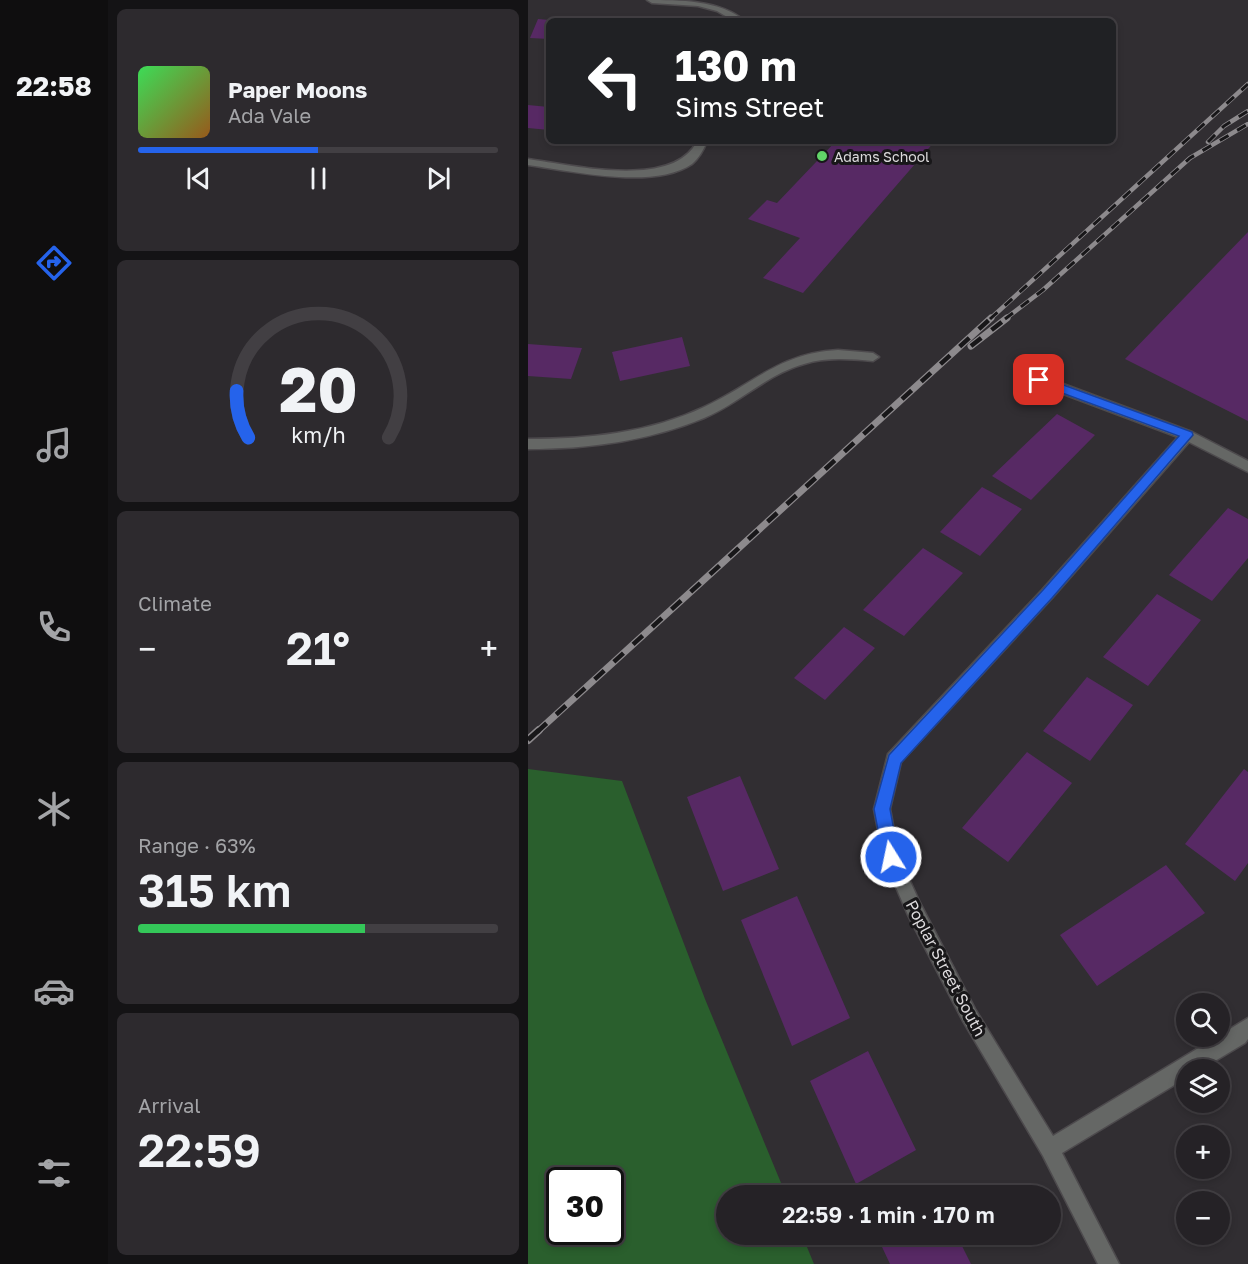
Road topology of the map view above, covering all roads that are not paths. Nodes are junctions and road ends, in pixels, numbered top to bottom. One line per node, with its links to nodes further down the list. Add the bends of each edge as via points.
1 (652, 0): 2 (street, via 715,6)
2 (736, 18)
3 (701, 144): 4 (street, via 686,163 650,172 622,173)
4 (528, 162)
5 (873, 357): 8 (street, via 847,354 798,360 716,408 654,430 607,440)
6 (1039, 380): 7 (street)
7 (1187, 435): 9 (street); 11 (street, Poplar Street South, via 1040,603 894,759 882,809 891,857 914,909 969,1015)
8 (528, 444)
9 (1248, 467)
10 (1248, 1027): 11 (street)
11 (1050, 1149): 12 (street, Poplar Street South)
12 (1109, 1264)

